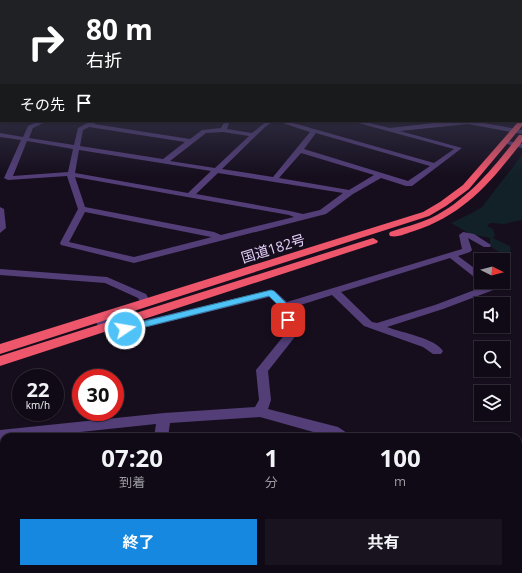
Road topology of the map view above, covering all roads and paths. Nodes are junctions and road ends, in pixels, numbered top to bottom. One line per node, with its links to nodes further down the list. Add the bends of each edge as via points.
1 (42, 122): 14 (street, via 30,128)
2 (94, 122): 7 (street)
3 (227, 122): 8 (street)
4 (271, 122): 12 (street)
5 (282, 122): 10 (street)
6 (358, 122): 9 (street)
7 (88, 125): 15 (street); 16 (street, via 80,129)
8 (224, 130): 12 (street); 15 (street, via 204,131)
9 (390, 130): 13 (street, via 468,122); 19 (street, via 459,148)
10 (314, 131): 17 (street); 19 (street)
11 (0, 135): 14 (street)
12 (254, 135): 20 (street)
13 (518, 137): 37 (highway, 国道182号, via 466,187 426,214); 39 (highway, 国道182号, via 477,191 435,220)
14 (25, 139): 16 (street); 21 (street, via 8,178)
15 (190, 141): 18 (street)
16 (76, 147): 18 (street); 21 (street)
17 (300, 150): 22 (street); 23 (street)
18 (164, 162): 20 (street)
19 (435, 165): 22 (street, via 409,184)
20 (216, 170): 23 (street); 25 (street)
21 (71, 174): 25 (street); 27 (street)
22 (380, 175): 24 (street)
23 (274, 180): 24 (street)
24 (350, 192): 28 (street, via 323,212)
25 (190, 195): 28 (street)
26 (0, 209): 29 (street)
27 (82, 209): 30 (street); 30 (street, via 64,243 134,260)
28 (303, 217): 30 (street)
29 (0, 230)
30 (220, 238)
31 (487, 245): 32 (street, via 471,236 463,235 467,250)
32 (451, 255): 34 (street); 36 (street)
33 (0, 272): 37 (street, via 107,280 142,296)
34 (474, 273)
35 (487, 289): 40 (street)
36 (334, 291): 38 (street); 40 (street, via 368,324)
37 (146, 303): 39 (highway, 国道182号)
38 (285, 306): 39 (street, via 271,293 115,331); 44 (street, via 292,333 262,370 265,400)
39 (102, 322): 41 (highway, 国道182号); 43 (highway, 国道182号)
40 (377, 327): 42 (street, via 427,344)
41 (0, 349)
42 (437, 351)
43 (0, 360)
44 (260, 412): 45 (street); 48 (street)
45 (164, 418): 46 (street); 47 (street)
46 (52, 433)
47 (162, 433)
48 (336, 433)

